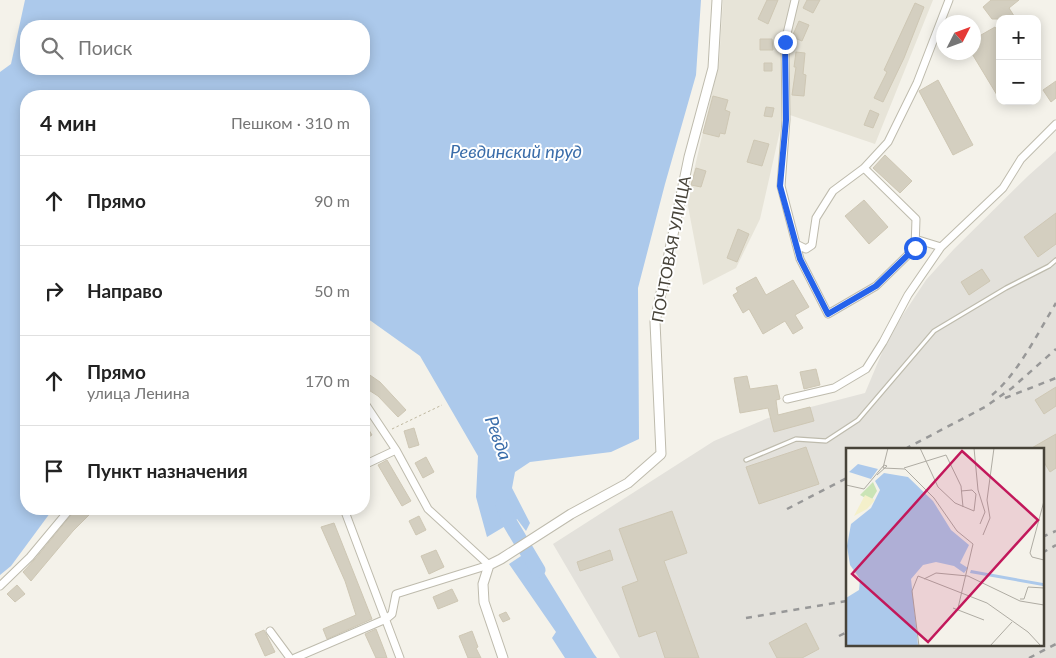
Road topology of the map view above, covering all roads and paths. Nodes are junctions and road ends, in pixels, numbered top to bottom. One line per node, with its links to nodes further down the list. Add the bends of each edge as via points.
1 (717, 0): 19 (street, ПОЧТОВАЯ УЛИЦА, via 713,68 689,157 655,322 661,454 628,483)
2 (795, 0): 7 (street, via 785,42 786,120 780,186)
3 (949, 0): 5 (street, via 917,83 888,142)
4 (1056, 124): 8 (street, via 1021,159 1003,188)
5 (864, 168): 6 (street, via 916,219); 7 (street, via 833,191 816,218 812,245 806,249)
6 (916, 239): 7 (street, via 915,248 876,286 828,314 800,259); 8 (street)
7 (796, 244)
8 (941, 247): 10 (street, via 908,295 866,369 834,388)
9 (1056, 260): 15 (lane, via 934,331 858,420 826,440 796,439)
10 (787, 399)
11 (442, 405): 13 (path)
12 (370, 411): 13 (street)
13 (385, 433): 14 (street)
14 (396, 450): 16 (street); 19 (street, via 428,509)
15 (746, 460)
16 (370, 463)
17 (65, 515): 20 (street, via 30,557)
18 (346, 515): 21 (street)
19 (489, 565): 21 (street, via 396,594 392,614); 26 (street, via 483,584 484,602)
20 (0, 586)
21 (386, 619): 24 (street); 25 (street)
22 (270, 631): 23 (street)
23 (290, 658)
24 (295, 658)
25 (400, 658)
26 (503, 658)

